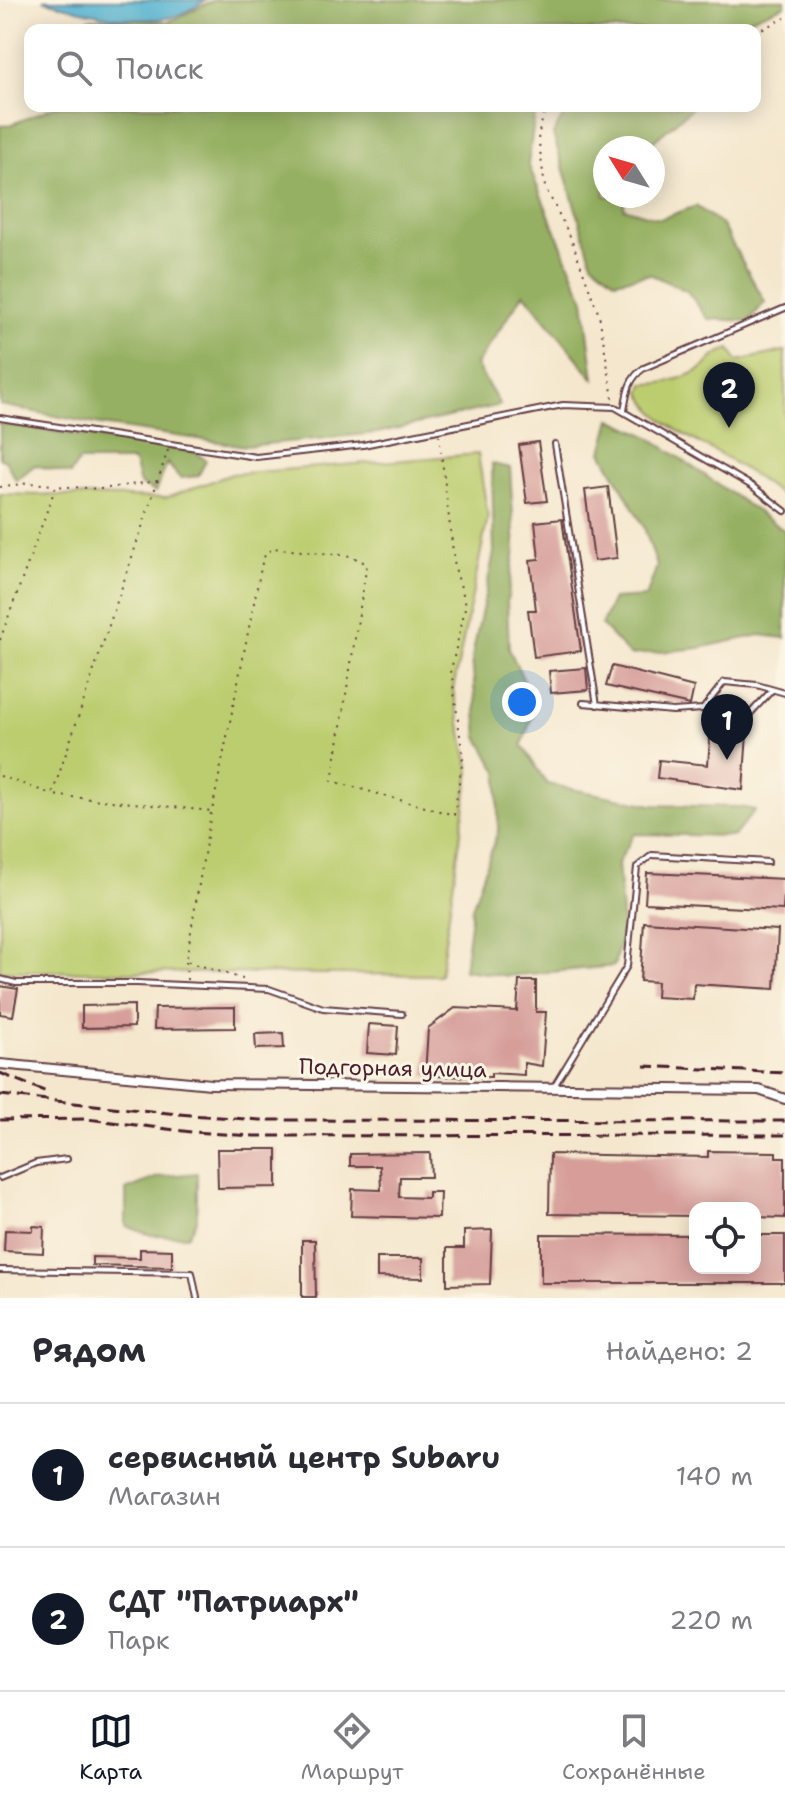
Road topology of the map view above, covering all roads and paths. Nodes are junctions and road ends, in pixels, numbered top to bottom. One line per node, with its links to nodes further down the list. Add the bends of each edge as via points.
1 (785, 18): 2 (path)
2 (761, 29)
3 (544, 112): 5 (path, via 538,136 545,187 599,315)
4 (785, 308): 6 (lane, via 644,368 629,383)
5 (615, 407): 6 (lane); 8 (lane, via 563,405)
6 (624, 411): 14 (lane)
7 (0, 418): 9 (lane)
8 (438, 430): 9 (lane, via 256,457); 23 (path, via 455,568 466,604 451,670 463,757 454,815 332,781 367,564 351,556 272,548 263,558)
9 (171, 444): 11 (path)
10 (555, 444): 19 (lane)
11 (158, 481): 12 (path, via 101,489); 22 (path)
12 (56, 486): 13 (path); 15 (path)
13 (0, 487)
14 (785, 511)
15 (0, 640)
16 (772, 690): 17 (lane); 19 (lane, via 724,682 703,709); 20 (lane)
17 (785, 693)
18 (583, 703): 19 (lane)
19 (597, 705)
20 (736, 729)
21 (0, 776): 22 (path)
22 (52, 795): 23 (path)
23 (212, 811): 25 (path)
24 (768, 862): 31 (lane, via 652,855 637,867 627,966)
25 (186, 961): 27 (path); 28 (path)
26 (0, 979): 27 (lane)
27 (187, 985): 28 (lane)
28 (269, 989): 29 (lane, via 323,1008)
29 (402, 1014)
30 (0, 1064): 31 (street, Подгорная улица, via 211,1084)
31 (553, 1089): 32 (street, Подгорная улица, via 759,1090)
32 (785, 1099)
33 (67, 1159): 34 (lane, via 36,1163)
34 (0, 1178)
35 (0, 1270): 36 (lane, via 192,1273)
36 (197, 1298)

